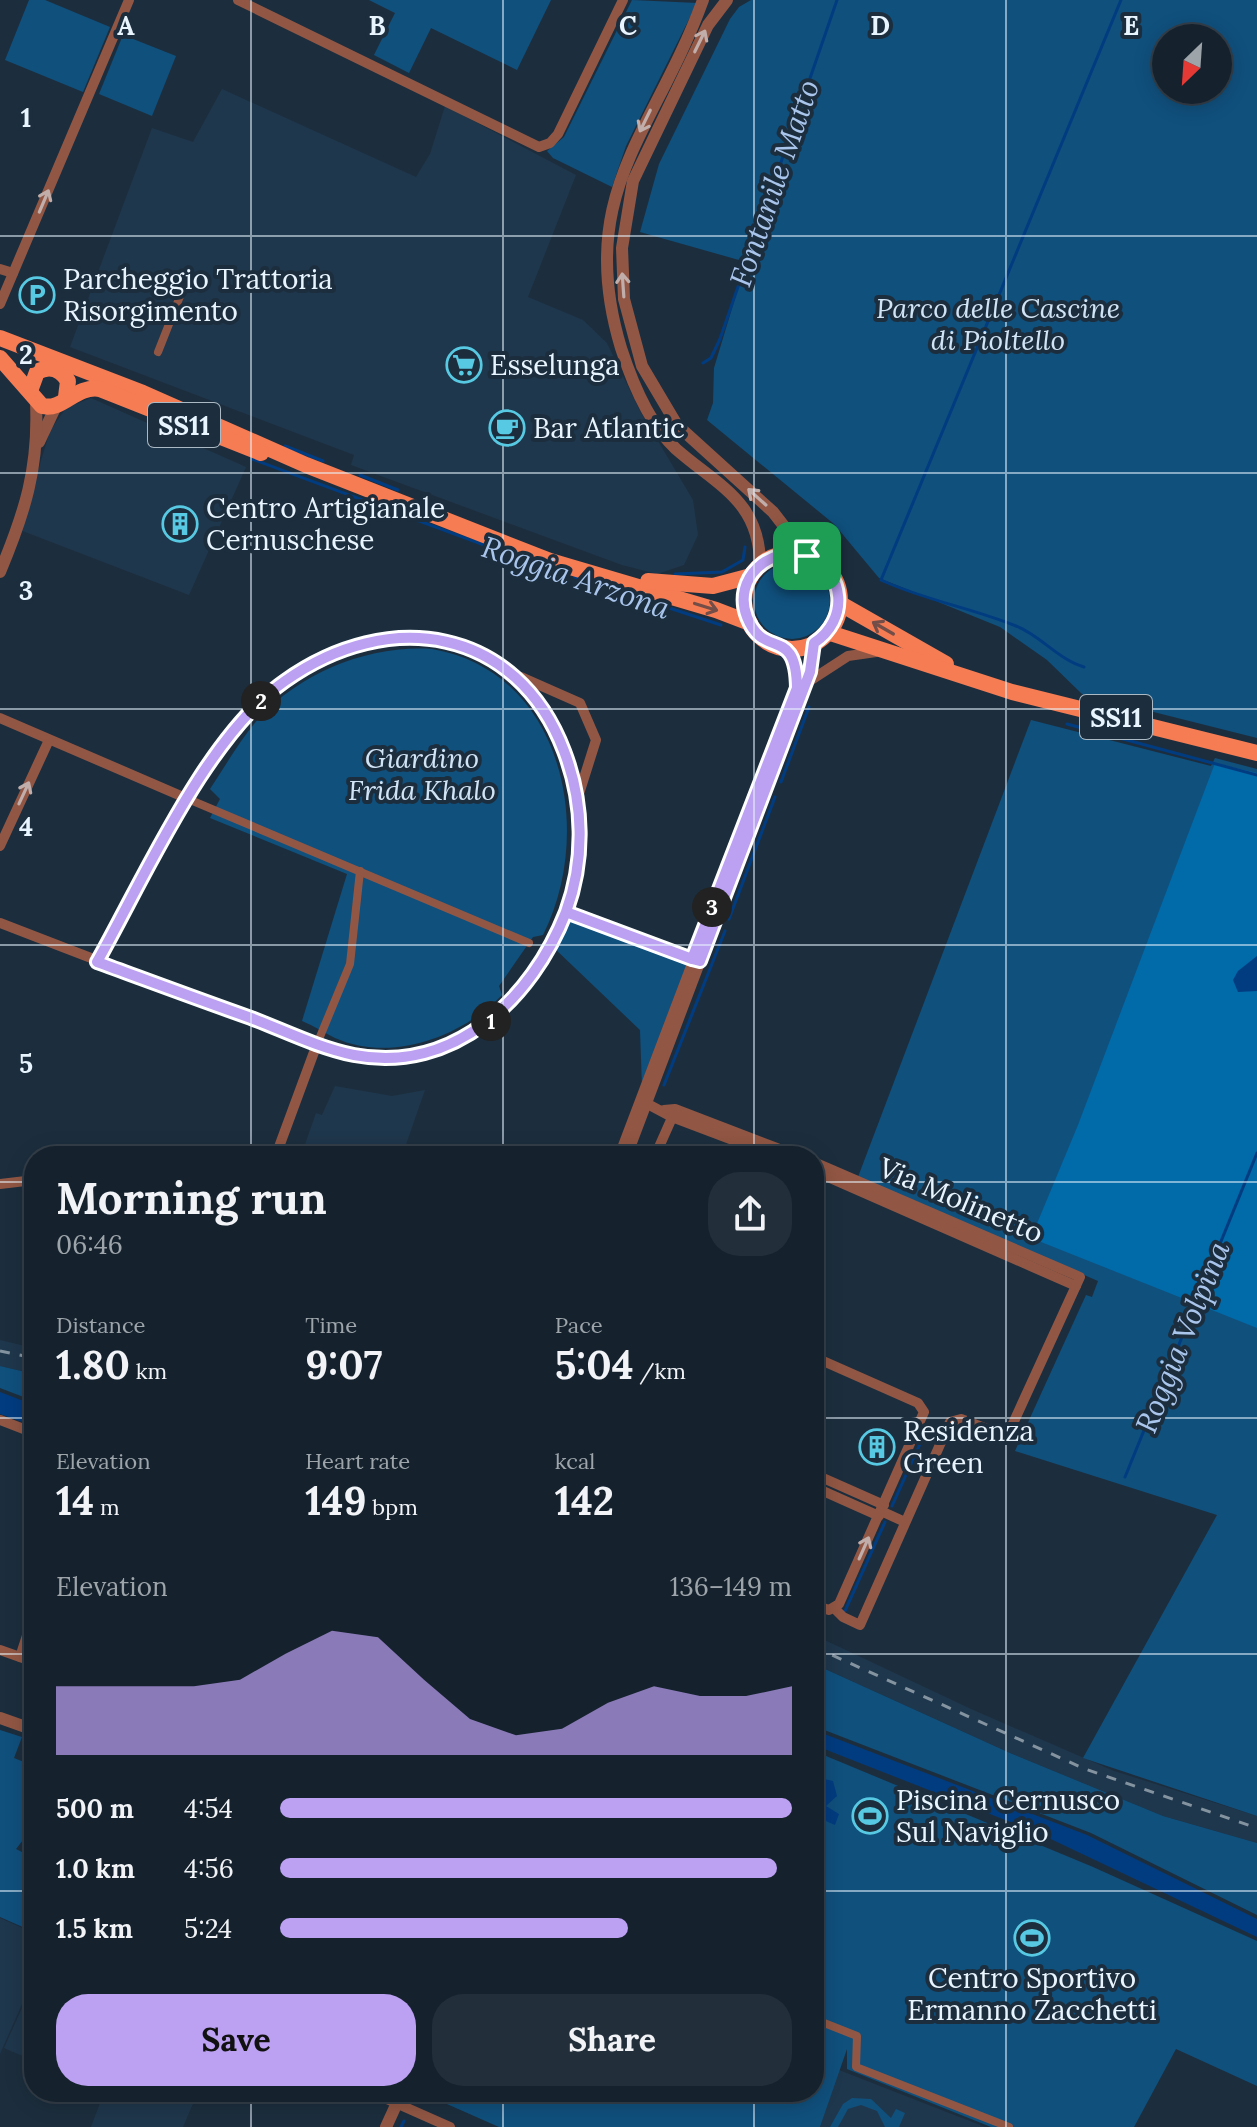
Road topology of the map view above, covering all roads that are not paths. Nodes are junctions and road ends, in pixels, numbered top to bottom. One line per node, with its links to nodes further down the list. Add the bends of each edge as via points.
1 (129, 0): 7 (street, one-way to 1)
2 (238, 0): 3 (street, via 539,147 558,134)
3 (623, 0)
4 (703, 0): 21 (street, one-way to 21, via 620,176 608,245 610,302 628,369 671,444 745,507 759,540)
5 (727, 0): 20 (street, one-way to 5, via 773,512 677,425 642,366 624,299 622,248 633,181 708,25)
6 (0, 269): 7 (street)
7 (13, 273): 9 (street)
8 (188, 276): 12 (street)
9 (0, 304)
10 (0, 338): 15 (main road, SS11)
11 (0, 345): 14 (main road, SS11)
12 (158, 352)
13 (0, 358): 16 (main road)
14 (56, 371): 15 (main road, SS11); 16 (main road, via 34,375); 17 (main road, via 69,385)
15 (137, 391): 19 (main road, SS11)
16 (33, 397): 17 (main road, SS11); 18 (street)
17 (61, 402): 18 (street); 19 (main road, SS11, via 87,388 100,389 247,449)
18 (38, 445): 22 (street, via 27,503)
19 (306, 465): 23 (main road, SS11, via 550,561)
20 (807, 556): 21 (main road, SS11, via 782,554); 24 (main road, via 830,572)
21 (756, 570): 23 (main road, SS11, via 713,586); 25 (main road, via 744,596)
22 (0, 572)
23 (606, 577): 25 (main road, SS11, one-way to 25)
24 (839, 603): 26 (main road); 30 (main road, SS11, one-way to 24)
25 (750, 623): 27 (main road, SS11, via 763,638)
26 (821, 637): 27 (main road, SS11); 28 (main road, SS11); 31 (street)
27 (785, 648): 44 (street, via 794,656 797,688)
28 (889, 653): 30 (main road, SS11); 31 (street, via 848,656)
29 (515, 674): 37 (street, via 477,650 434,638 388,640 327,658 286,680 256,705); 38 (street, via 552,722); 38 (street, via 580,703 596,740)
30 (975, 681): 36 (main road, SS11)
31 (803, 690): 44 (street)
32 (0, 718): 34 (street)
33 (0, 725): 34 (street)
34 (21, 728): 35 (street)
35 (49, 740): 37 (street); 39 (street, one-way to 35)
36 (1257, 753)
37 (188, 799): 40 (street); 45 (street)
38 (577, 799): 41 (street, via 579,850)
39 (0, 846)
40 (360, 871): 43 (street); 46 (street, via 350,964)
41 (566, 912): 44 (street); 46 (street, via 514,997 463,1039 394,1058)
42 (0, 923): 45 (street)
43 (529, 943)
44 (696, 960): 47 (street)
45 (97, 962): 46 (street)
46 (317, 1044): 49 (street)
47 (644, 1101): 48 (street); 50 (street); 51 (street)
48 (671, 1112): 52 (street); 53 (street); 54 (street)
49 (280, 1146)
50 (624, 1146)
51 (630, 1146)
52 (659, 1146)
53 (751, 1146)
54 (769, 1146)
55 (824, 1167): 59 (street, Via Molinetto)
56 (824, 1175): 59 (street, Via Molinetto)
57 (24, 1181): 58 (street)
58 (0, 1184)
59 (1078, 1282): 66 (street, via 1011,1428 998,1434 961,1419 950,1422)
60 (824, 1362): 65 (street, via 923,1407)
61 (1, 1425): 62 (street)
62 (24, 1431)
63 (824, 1480): 65 (street)
64 (824, 1491): 65 (street)
65 (881, 1511): 66 (street); 68 (street, one-way to 65)
66 (905, 1522): 68 (street, via 860,1625)
67 (824, 1608): 68 (street)
68 (830, 1609)
69 (24, 1645): 71 (street)
70 (0, 1650): 71 (street)
71 (20, 1657): 72 (street)
72 (24, 1658)
73 (0, 1718): 74 (street)
74 (24, 1726)
75 (824, 2023): 80 (street, via 857,2036 856,2067)
76 (397, 2102): 78 (street)
77 (406, 2102): 79 (street)
78 (386, 2127)
79 (450, 2127)
80 (1009, 2127)

